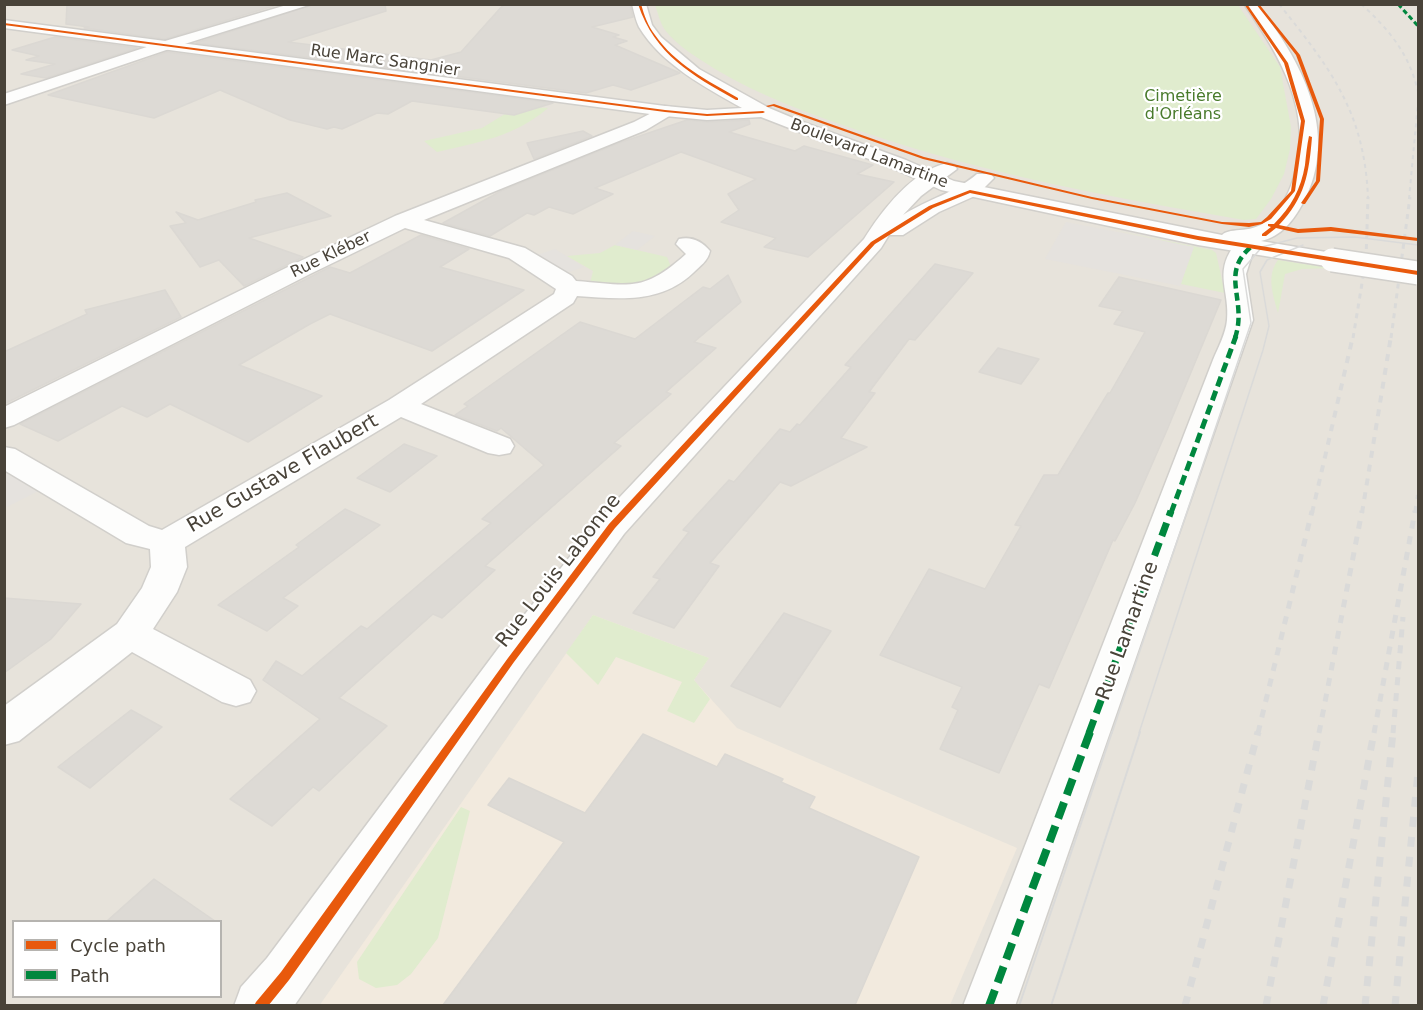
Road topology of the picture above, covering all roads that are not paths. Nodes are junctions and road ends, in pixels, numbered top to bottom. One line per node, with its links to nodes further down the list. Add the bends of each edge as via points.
1 (306, 4): 5 (street)
2 (639, 4): 6 (street, Boulevard Lamartine, via 645,25 656,40 693,72)
3 (1250, 4): 14 (street, via 1297,77 1310,128 1303,188 1281,221)
4 (4, 24): 5 (street, Rue Marc Sangnier)
5 (170, 44): 7 (street); 8 (street, Rue Marc Sangnier)
6 (737, 99): 8 (street, Rue Marc Sangnier); 9 (street, Boulevard Lamartine); 10 (street, Boulevard Lamartine, via 768,105)
7 (4, 100)
8 (665, 111): 9 (street, Rue Marc Sangnier, via 707,115); 13 (street, Rue Kléber, via 640,126)
9 (763, 112): 10 (street, Boulevard Lamartine, via 903,166)
10 (938, 174): 11 (street, Boulevard Lamartine); 15 (street, Rue Louis Labonne, via 915,189 887,219)
11 (977, 184): 12 (street, Boulevard Lamartine); 14 (street, Boulevard Lamartine, via 1239,231); 15 (street, Rue Louis Labonne)
12 (1009, 198): 14 (street, Boulevard Lamartine); 17 (street, Boulevard Lamartine, via 1198,238)
13 (403, 221): 20 (street, via 517,253); 22 (street, Rue Kléber)
14 (1255, 241): 17 (street, Boulevard Lamartine); 30 (street, Rue Lamartine, via 1234,274 1240,320 1227,360)
15 (873, 243): 29 (street, Rue Louis Labonne, via 612,526)
16 (687, 244): 20 (street, via 698,251 697,256 665,284 639,292)
17 (1333, 257): 18 (street); 19 (street, bridge)
18 (1419, 267)
19 (1419, 273)
20 (568, 288): 21 (street, Rue Gustave Flaubert, via 564,298)
21 (399, 406): 23 (street, Rue Gustave Flaubert); 25 (street, Rue Gustave Flaubert)
22 (4, 419)
23 (499, 446)
24 (4, 456): 25 (street, via 138,535)
25 (167, 542): 26 (street, via 169,567 159,592)
26 (130, 634): 27 (street); 28 (street)
27 (236, 691)
28 (4, 729)
29 (260, 1005)
30 (989, 1005)

